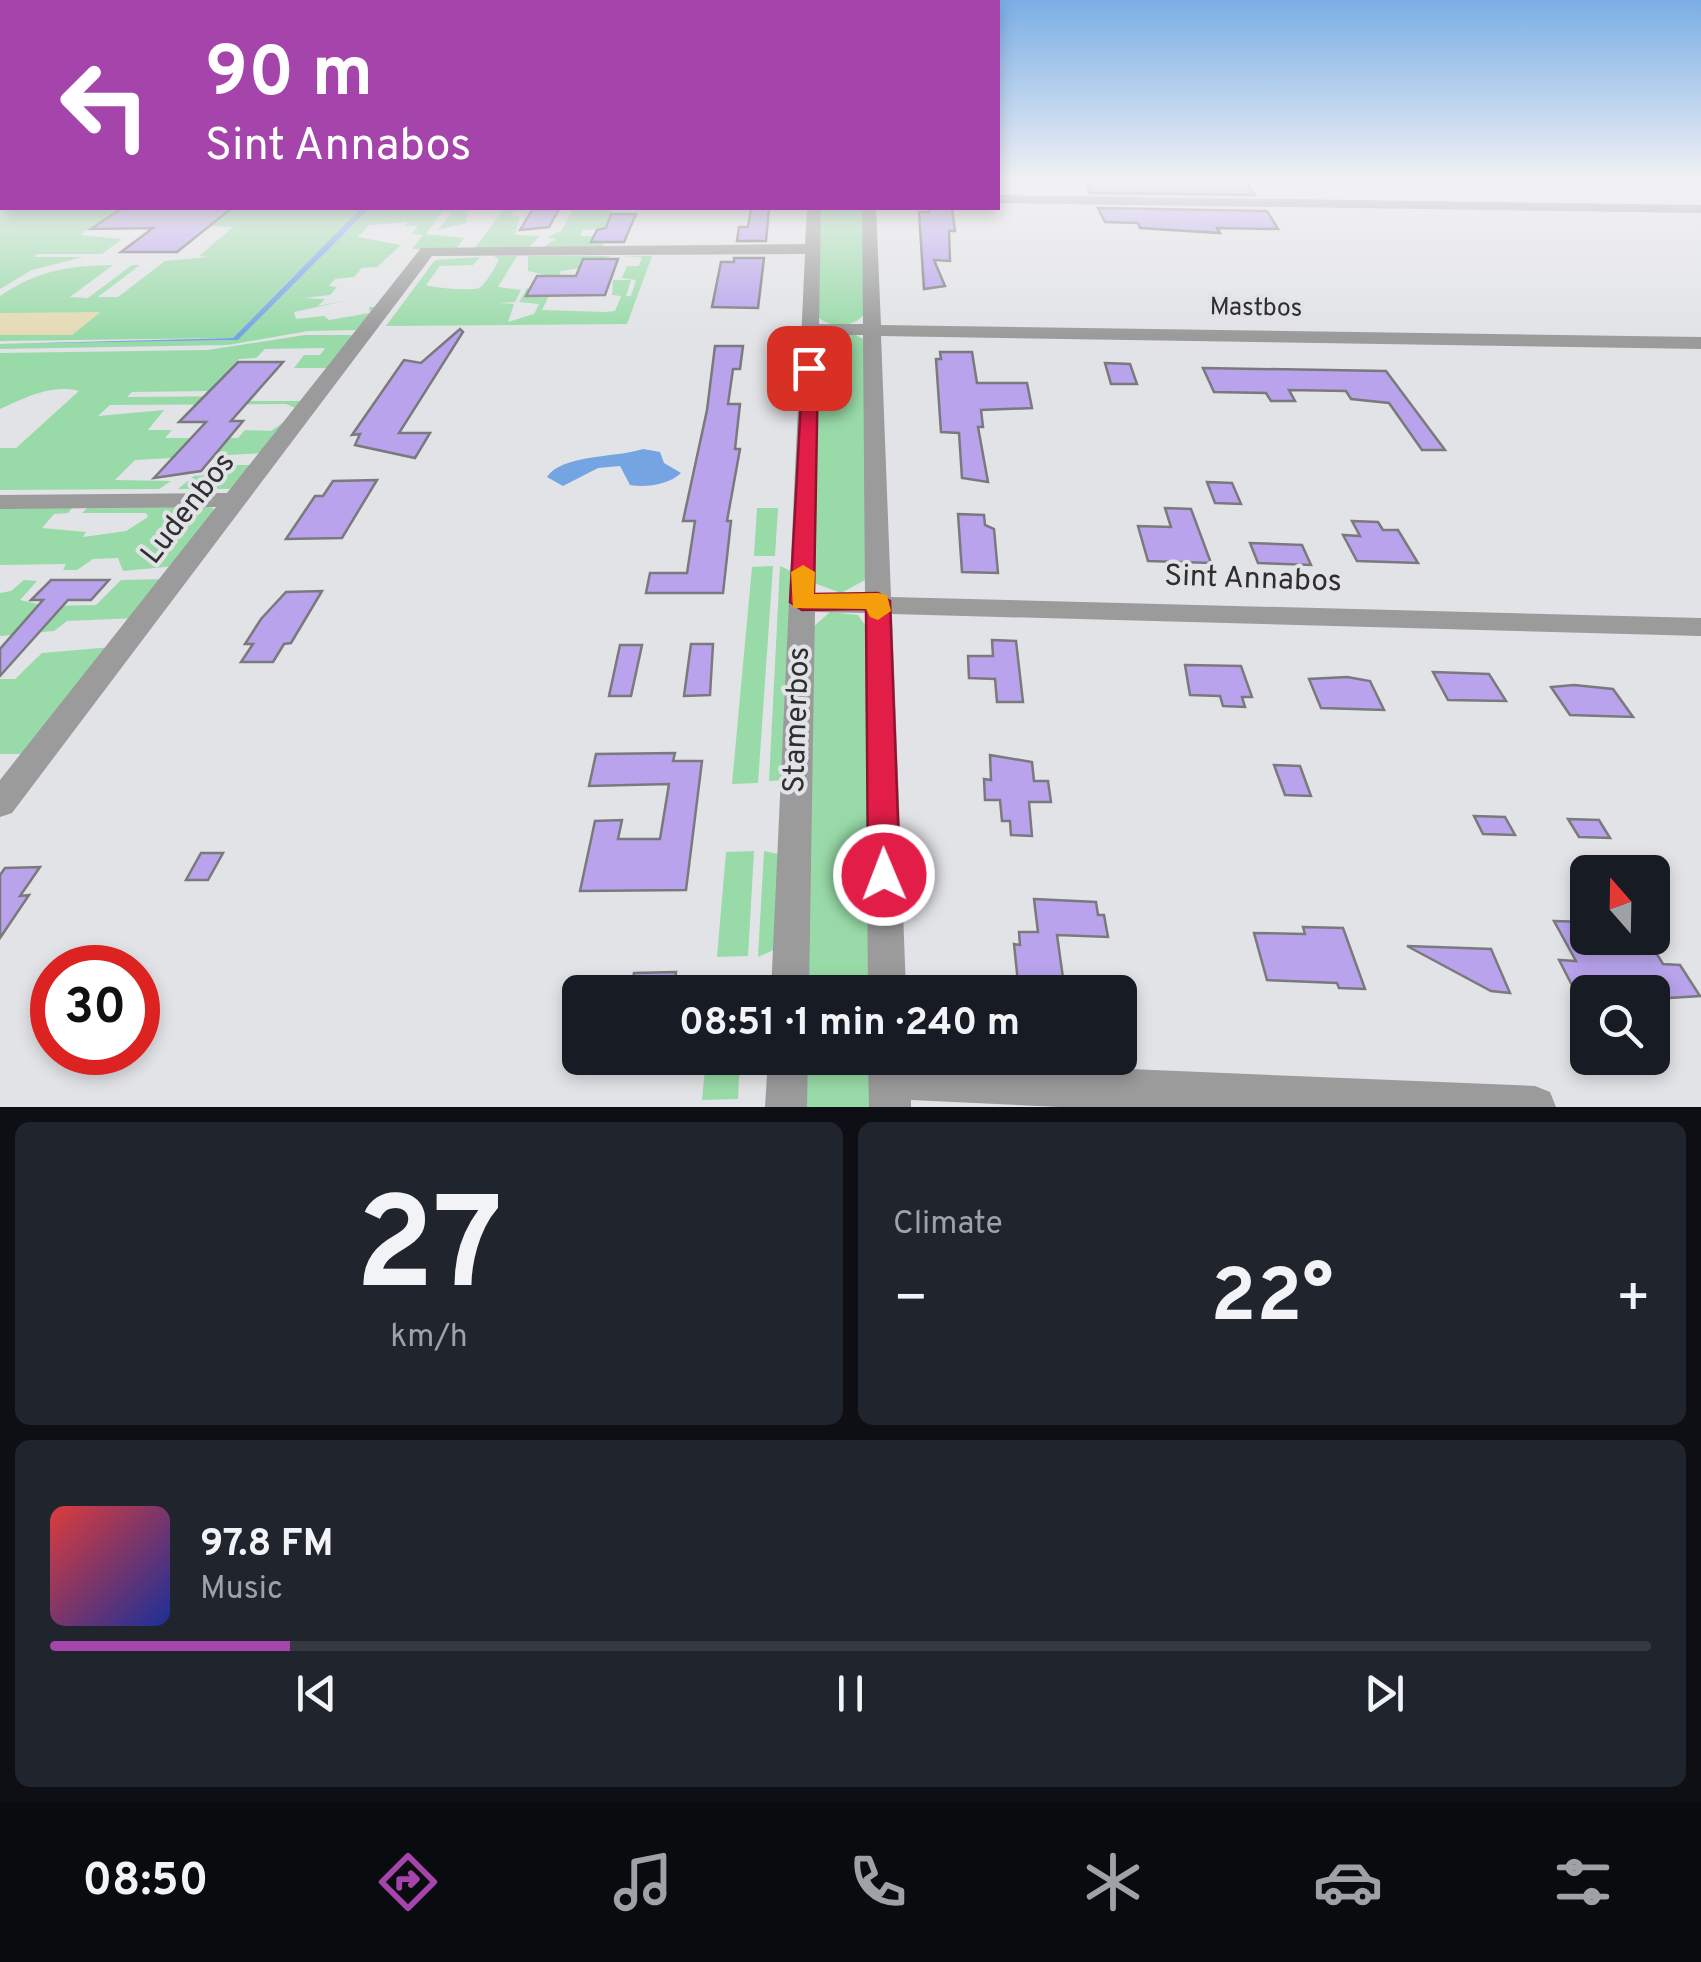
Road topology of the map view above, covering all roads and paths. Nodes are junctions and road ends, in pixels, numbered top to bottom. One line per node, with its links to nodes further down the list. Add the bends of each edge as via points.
1 (813, 232): 3 (street, Stamerbos)
2 (870, 232): 6 (street)
3 (813, 248): 5 (street); 7 (street, Stamerbos)
4 (400, 251): 5 (street)
5 (427, 251): 9 (street, Ludenbos)
6 (872, 328): 7 (street, Mastbos); 8 (street, Mastbos); 11 (street)
7 (810, 329): 12 (street, Stamerbos)
8 (1701, 343)
9 (234, 500): 10 (street); 14 (street, Ludenbos)
10 (0, 502)
11 (878, 601): 12 (street, Sint Annabos); 13 (street, Sint Annabos); 16 (street)
12 (802, 602): 15 (street, Stamerbos)
13 (1701, 627)
14 (0, 804)
15 (791, 975)
16 (887, 975)
17 (787, 1075): 19 (street)
18 (889, 1081): 20 (street)
19 (786, 1107)
20 (1536, 1107)

